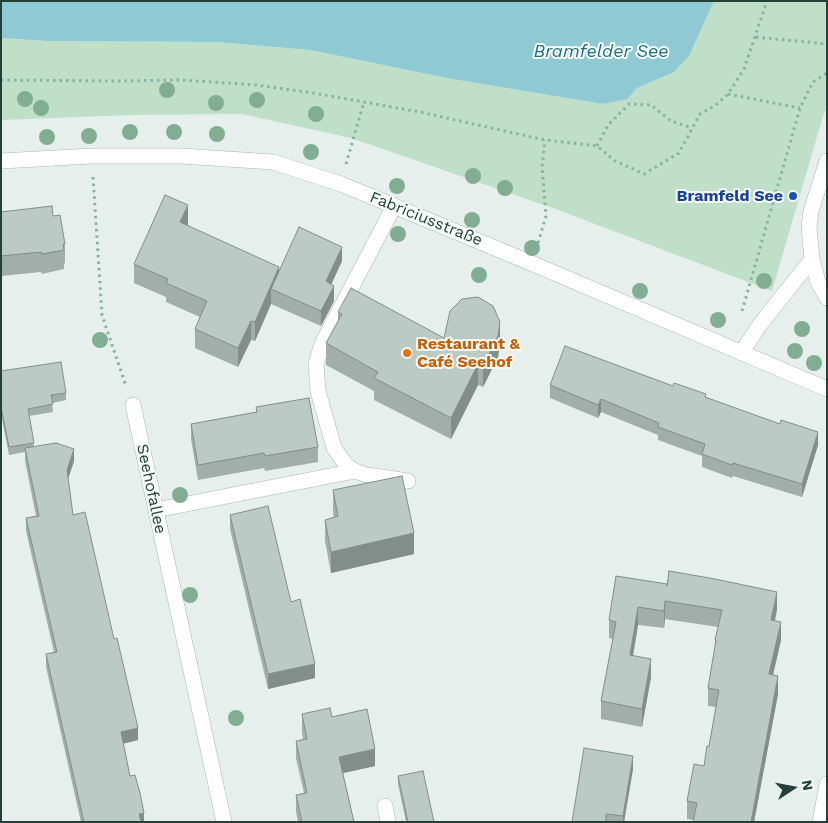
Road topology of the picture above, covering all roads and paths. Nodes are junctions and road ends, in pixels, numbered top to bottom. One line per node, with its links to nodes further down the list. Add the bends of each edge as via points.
1 (767, 1): 2 (path)
2 (756, 37): 3 (path); 6 (path, via 744,69)
3 (827, 44)
4 (827, 73): 8 (path, via 813,82)
5 (1, 80): 7 (path, via 181,80 266,87)
6 (728, 94): 8 (path); 9 (path, via 700,114)
7 (364, 102): 10 (path); 15 (path)
8 (800, 108): 20 (path)
9 (692, 128): 11 (path, via 671,121 650,105 629,104 608,125); 11 (path, via 679,153 644,174 615,161)
10 (545, 140): 11 (path); 18 (path, via 542,167 546,216)
11 (597, 146)
12 (92, 156): 13 (street, Fabriciusstraße); 15 (street, Fabriciusstraße, via 181,156 273,162); 22 (path, via 102,315)
13 (1, 161)
14 (827, 161): 17 (street, via 808,227)
15 (341, 184): 16 (street, Fabriciusstraße)
16 (394, 206): 18 (street, Fabriciusstraße); 23 (street, via 322,344 316,364 318,391 334,448 346,465)
17 (812, 259): 19 (street, via 818,282); 20 (street)
18 (531, 263): 20 (street, Fabriciusstraße)
19 (827, 298)
20 (736, 350): 21 (street, Fabriciusstraße)
21 (827, 389)
22 (133, 405): 25 (street, Seehofallee)
23 (355, 471): 24 (street); 25 (street)
24 (408, 481)
25 (156, 510): 28 (street, Seehofallee)
26 (827, 784): 30 (street)
27 (385, 806): 29 (street)
28 (224, 822)
29 (388, 822)
30 (820, 822)

